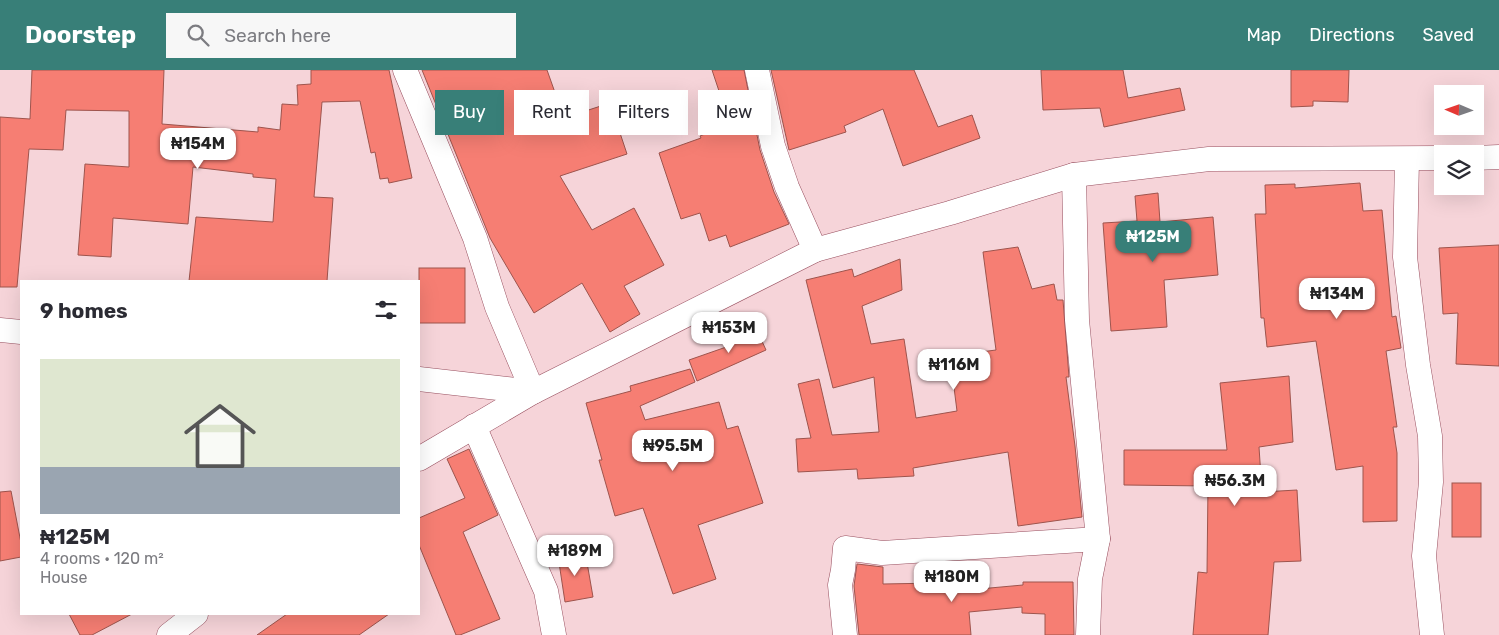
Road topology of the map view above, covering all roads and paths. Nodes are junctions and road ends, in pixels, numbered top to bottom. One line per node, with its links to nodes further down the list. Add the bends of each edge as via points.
1 (405, 70): 12 (street)
2 (757, 70): 8 (street, via 773,146)
3 (1434, 158): 6 (street)
4 (1484, 158): 5 (street)
5 (1499, 158)
6 (1407, 159): 7 (street, via 1209,159); 21 (street, via 1405,257 1430,436 1431,482 1424,556)
7 (1074, 176): 8 (street); 15 (street, via 1077,320)
8 (815, 250): 12 (street)
9 (0, 330): 10 (street)
10 (20, 332)
11 (420, 378): 12 (street)
12 (533, 392): 13 (street)
13 (474, 426): 14 (street); 18 (street, via 546,591)
14 (420, 458)
15 (1098, 539): 19 (street, via 882,553 845,548 840,585); 20 (street, via 1090,579)
16 (195, 615): 17 (street)
17 (169, 635)
18 (554, 635)
19 (845, 635)
20 (1088, 635)
21 (1432, 635)

